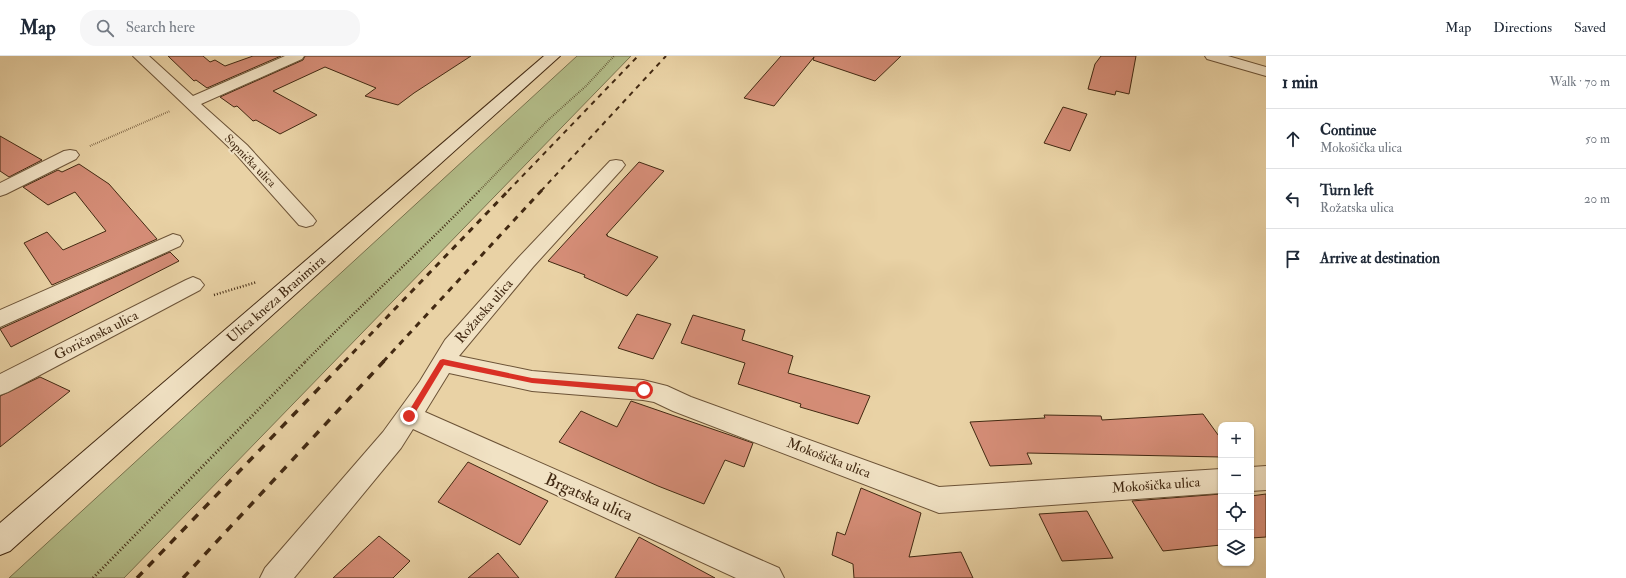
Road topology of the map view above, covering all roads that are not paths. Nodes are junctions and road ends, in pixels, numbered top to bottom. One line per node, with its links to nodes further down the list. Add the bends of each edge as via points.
1 (140, 56): 6 (street, Sopnička ulica)
2 (297, 56): 6 (street)
3 (553, 56): 20 (street, Ulica kneza Branimira)
4 (1212, 56): 5 (street)
5 (1266, 72)
6 (192, 102): 10 (street, Sopnička ulica, via 241,149)
7 (70, 155): 9 (street)
8 (616, 165): 14 (street, Rožatska ulica, via 526,262)
9 (0, 190)
10 (306, 221)
11 (173, 241): 13 (street)
12 (187, 288): 15 (street, Goričanska ulica)
13 (0, 319)
14 (443, 362): 16 (street, Rožatska ulica); 19 (street, Mokošička ulica, via 532,380 658,393 939,500)
15 (0, 385)
16 (409, 416): 21 (street, Rožatska ulica, via 392,440); 22 (street, Brgatska ulica)
17 (1266, 478): 18 (street)
18 (1254, 479)
19 (1218, 481)
20 (0, 541)
21 (275, 578)
22 (768, 578)

